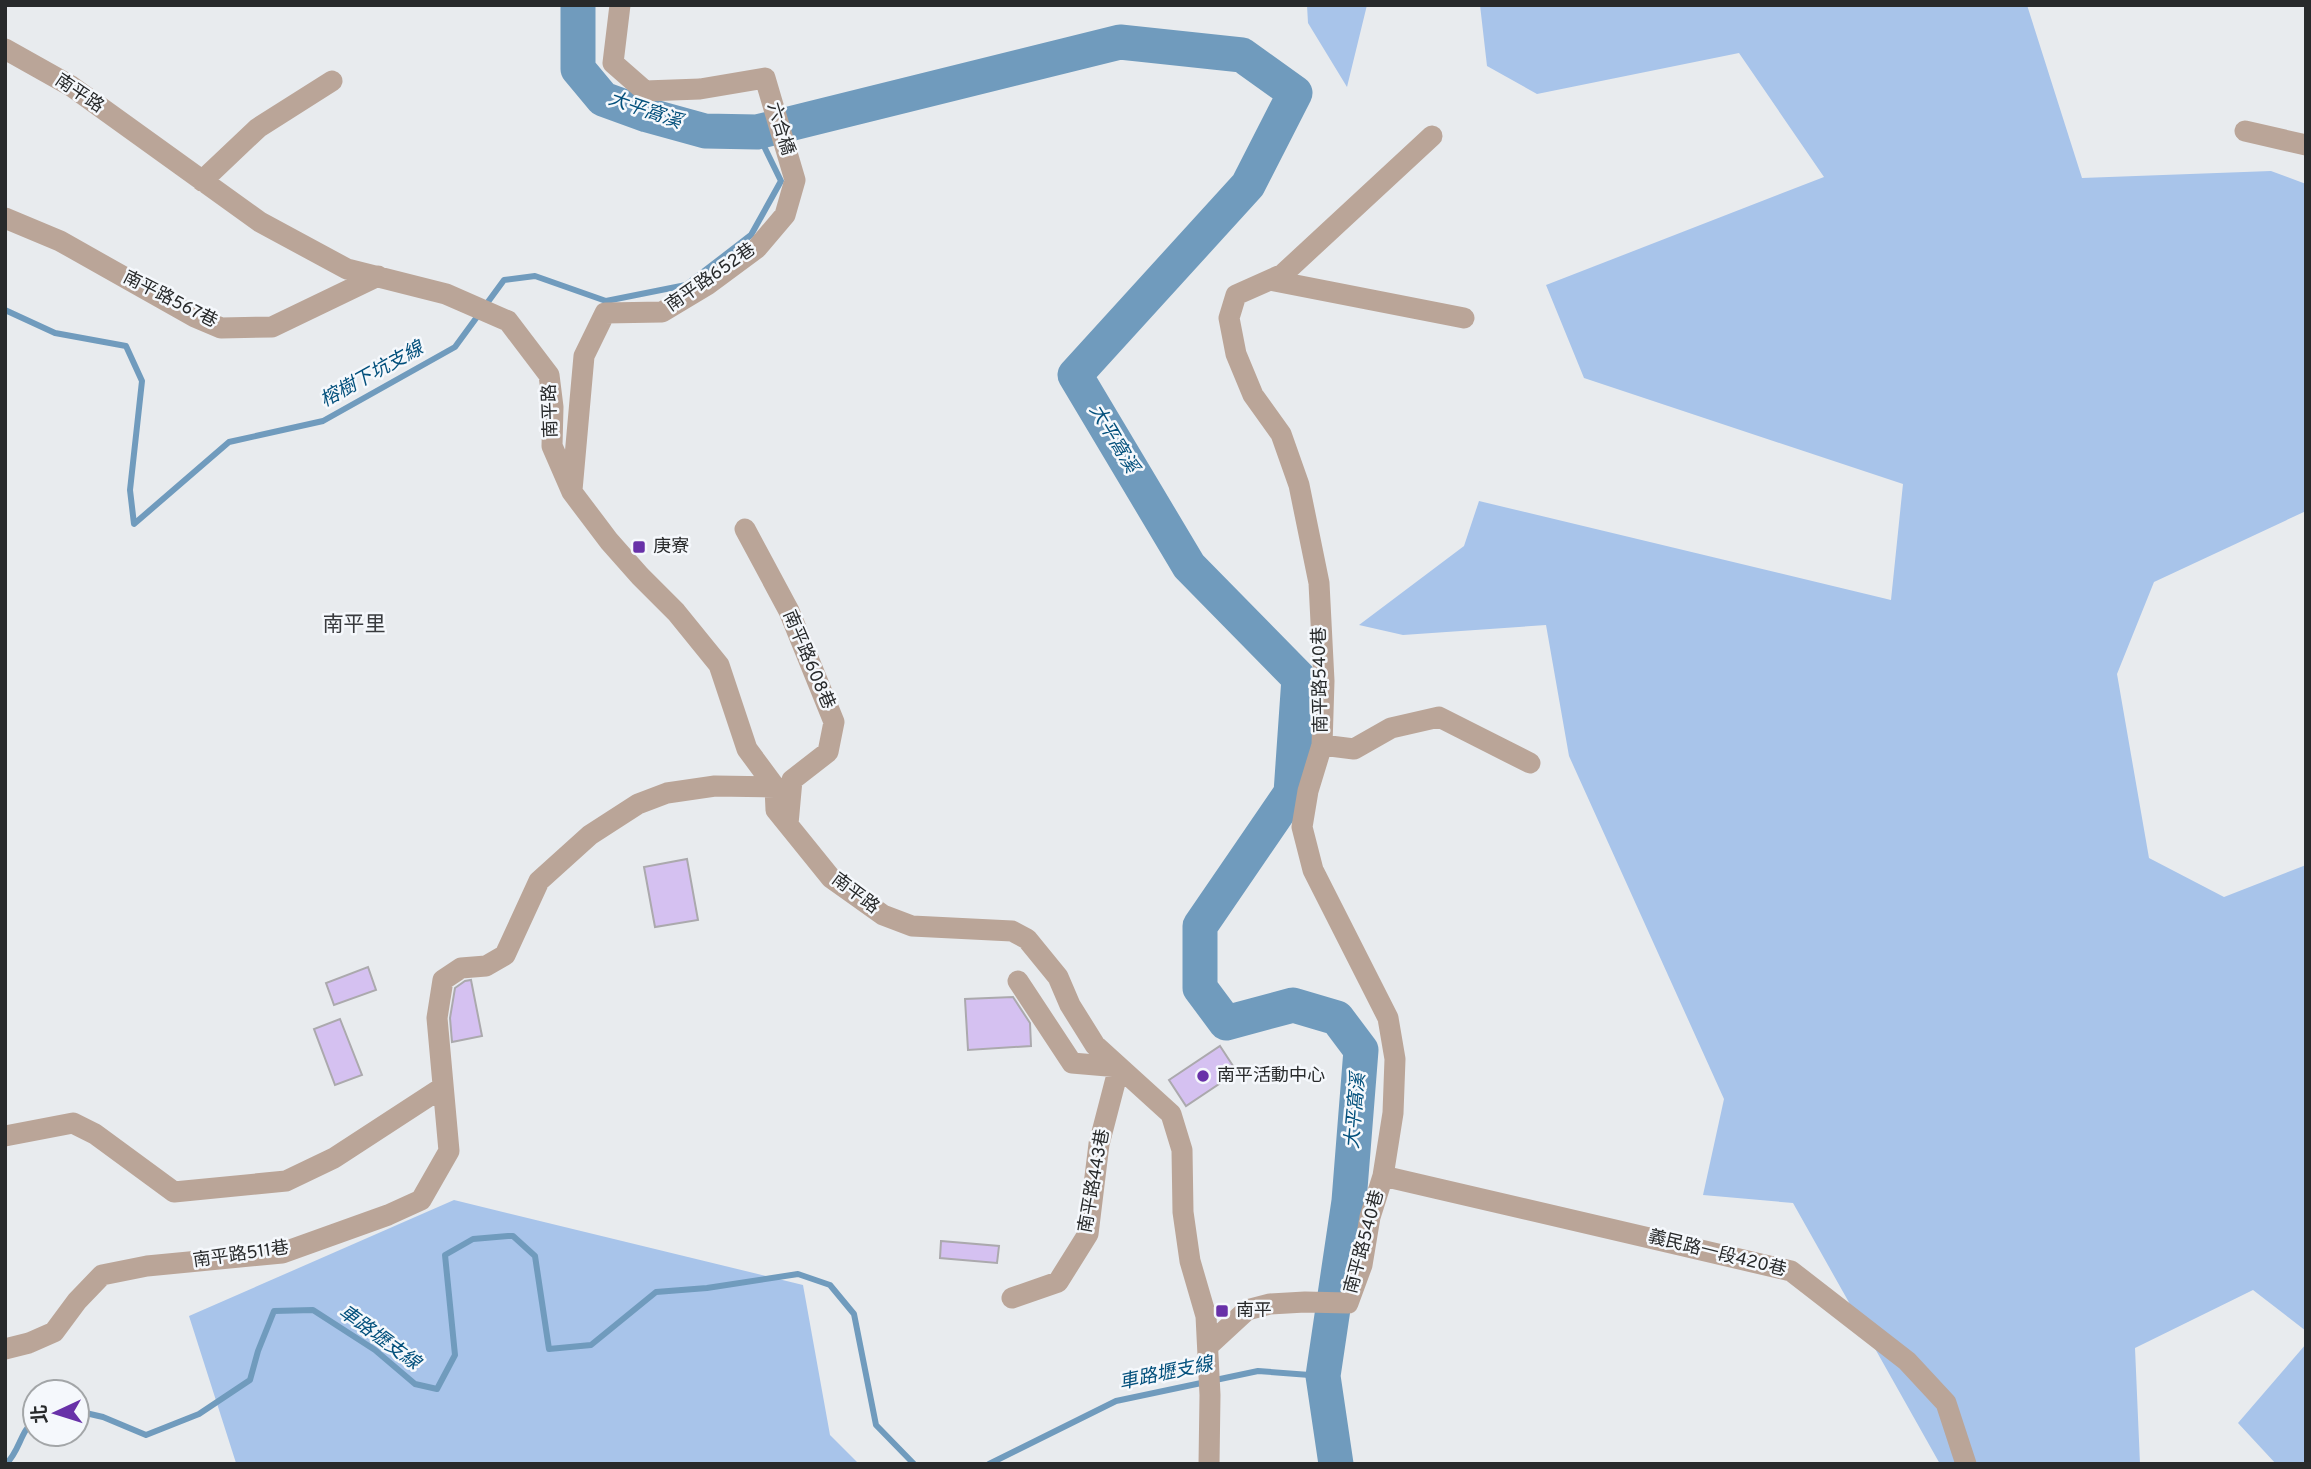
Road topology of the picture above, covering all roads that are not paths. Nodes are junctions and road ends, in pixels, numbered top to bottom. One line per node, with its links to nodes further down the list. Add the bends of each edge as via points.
1 (620, 5): 8 (street, 六合橋, via 613,63 645,91 700,89 765,78)
2 (5, 49): 7 (street, 南平路, via 71,86)
3 (332, 81): 7 (street, via 258,128)
4 (2245, 131): 6 (street)
5 (1432, 136): 11 (street, 南平路540巷, via 1283,274)
6 (2306, 145)
7 (202, 180): 10 (street, 南平路, via 260,222 347,269)
8 (795, 180): 13 (street, 南平路652巷, via 786,215 757,248 707,285 662,313 605,313 583,356)
9 (5, 218): 10 (street, 南平路567巷, via 60,241 220,328 272,327)
10 (378, 276): 13 (street, 南平路, via 446,294 508,321 550,375 552,446)
11 (1270, 280): 12 (street); 15 (street, 南平路540巷, via 1237,295 1229,318 1248,384 1281,434 1299,485 1319,583)
12 (1464, 318)
13 (572, 492): 17 (street, 南平路, via 719,665 747,749)
14 (745, 528): 18 (street, 南平路608巷, via 789,611 834,722 828,752 792,780)
15 (1322, 745): 16 (street, via 1354,749 1391,728 1439,716); 23 (street, 南平路540巷, via 1303,827 1313,870 1388,1018 1395,1059 1393,1113)
16 (1530, 763)
17 (775, 787): 18 (street, 南平路, via 776,810); 21 (street, 南平路511巷, via 715,786 667,793 638,804 590,835 539,881 505,955 485,966 461,968 443,980 437,1018)
18 (788, 824): 20 (street, 南平路, via 831,878 883,915 912,926 1012,931 1027,939 1058,977 1096,1045)
19 (1018, 981): 20 (street, via 1072,1063)
20 (1119, 1067): 24 (street, 南平路443巷, via 1099,1144 1088,1234 1058,1282); 25 (street, 南平路, via 1171,1114 1182,1150 1185,1224 1206,1316)
21 (443, 1087): 22 (street, via 334,1158 286,1181 174,1192 73,1123); 26 (street, 南平路511巷, via 449,1151 421,1200 282,1253 102,1275 54,1332)
22 (5, 1136)
23 (1383, 1176): 25 (street, 南平路540巷, via 1348,1303 1270,1304 1247,1310); 28 (street, 義民路一段420巷, via 1791,1270 1907,1361 1946,1403)
24 (1012, 1298)
25 (1208, 1346): 27 (street, 南平路)
26 (5, 1349)
27 (1209, 1464)
28 (1966, 1464)

